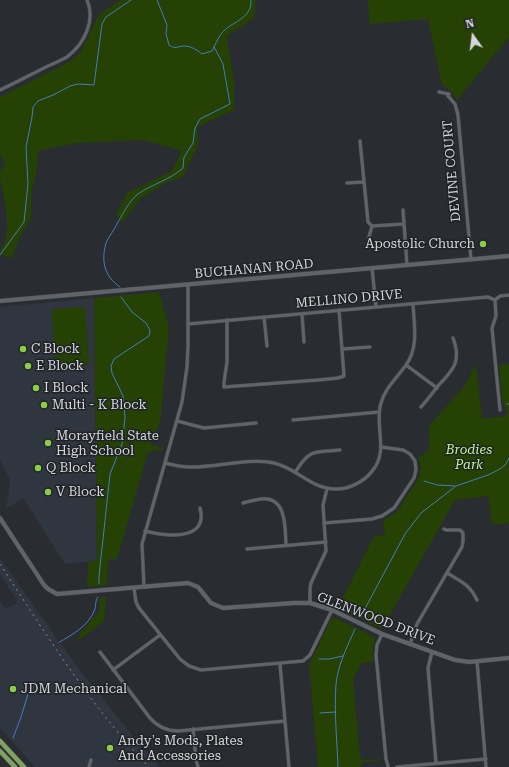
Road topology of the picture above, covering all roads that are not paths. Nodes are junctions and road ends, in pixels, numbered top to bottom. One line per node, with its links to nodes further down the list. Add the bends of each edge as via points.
1 (87, 0): 2 (street, via 90,19 86,34 75,50 65,58)
2 (0, 90)
3 (439, 92): 12 (street, DEVINE COURT, via 449,94 458,115)
4 (360, 141): 5 (street)
5 (364, 182): 6 (street); 9 (street, via 368,222)
6 (347, 184)
7 (403, 210): 8 (street)
8 (404, 224): 9 (street); 13 (street)
9 (372, 226): 10 (street)
10 (369, 237)
11 (509, 256): 12 (street, BUCHANAN ROAD)
12 (470, 259): 13 (street, BUCHANAN ROAD)
13 (407, 265): 14 (street, BUCHANAN ROAD)
14 (372, 268): 15 (street, BUCHANAN ROAD); 20 (street)
15 (188, 285): 18 (street, BUCHANAN ROAD); 25 (street)
16 (509, 295): 17 (street, MELLINO DRIVE, via 500,296)
17 (495, 300): 19 (street, MELLINO DRIVE, via 488,297); 34 (street, via 496,316 492,328)
18 (0, 301)
19 (413, 304): 20 (street, MELLINO DRIVE); 31 (street, via 415,335 412,353)
20 (376, 307): 21 (street, MELLINO DRIVE)
21 (339, 310): 22 (street, MELLINO DRIVE); 30 (street)
22 (302, 314): 23 (street, MELLINO DRIVE); 27 (street)
23 (264, 317): 24 (street, MELLINO DRIVE); 28 (street)
24 (227, 320): 25 (street, MELLINO DRIVE); 30 (street, via 224,387 338,378 344,376)
25 (188, 324): 37 (street, via 187,367)
26 (454, 338): 32 (street, via 456,363)
27 (304, 342)
28 (267, 346)
29 (370, 347): 30 (street)
30 (343, 349)
31 (406, 365): 32 (street); 35 (street, via 384,394)
32 (437, 388): 33 (street)
33 (421, 407)
34 (500, 410)
35 (379, 412): 36 (street); 39 (street)
36 (293, 420)
37 (177, 421): 38 (street, via 204,428); 41 (street)
38 (256, 423)
39 (381, 448): 43 (street, via 374,469 364,480 338,489); 47 (street, via 403,450 415,461 414,478 394,508 372,519)
40 (340, 450): 42 (street, via 313,453 304,458)
41 (165, 463): 42 (street, via 189,467 259,461 272,462); 49 (street)
42 (296, 471): 43 (street, via 313,484)
43 (327, 489): 47 (street, via 323,505)
44 (243, 504): 51 (street, via 266,499 281,507)
45 (200, 508): 49 (street, via 201,522 189,533 169,535)
46 (0, 518): 55 (street, GLENWOOD DRIVE, via 44,585 52,592 62,594)
47 (324, 523): 50 (street)
48 (444, 529): 53 (street, via 460,530 464,541)
49 (145, 530): 54 (street, via 142,544)
50 (326, 542): 51 (street); 57 (street, via 326,552 310,587)
51 (286, 545): 52 (street)
52 (246, 549)
53 (447, 573): 56 (street, via 471,589); 61 (street, via 417,624)
54 (144, 587): 55 (street, GLENWOOD DRIVE); 57 (street, GLENWOOD DRIVE, via 190,584 199,589 214,605 225,609)
55 (134, 588): 60 (street, via 137,605)
56 (477, 600)
57 (310, 604): 58 (street, GLENWOOD DRIVE)
58 (332, 610): 59 (street, GLENWOOD DRIVE); 66 (street, via 308,657 300,662)
59 (382, 634): 61 (street, GLENWOOD DRIVE); 80 (street, via 376,651)
60 (160, 635): 66 (street, via 183,662 197,669); 67 (street)
61 (410, 644): 63 (street, GLENWOOD DRIVE)
62 (100, 652): 67 (street)
63 (432, 652): 65 (street, GLENWOOD DRIVE, via 458,661); 74 (street, via 428,668)
64 (509, 658): 65 (street, GLENWOOD DRIVE)
65 (477, 661): 72 (street)
66 (280, 664): 68 (street)
67 (113, 670): 69 (street, via 158,726 171,731)
68 (285, 721): 69 (street); 79 (street)
69 (193, 729): 78 (street)
70 (0, 741): 76 (main road)
71 (0, 751): 75 (main road)
72 (486, 759): 74 (street); 82 (street)
73 (91, 760): 77 (street)
74 (436, 764): 81 (street)
75 (15, 767)
76 (24, 767)
77 (88, 767)
78 (198, 767)
79 (289, 767)
80 (388, 767)
81 (397, 767)
82 (486, 767)

